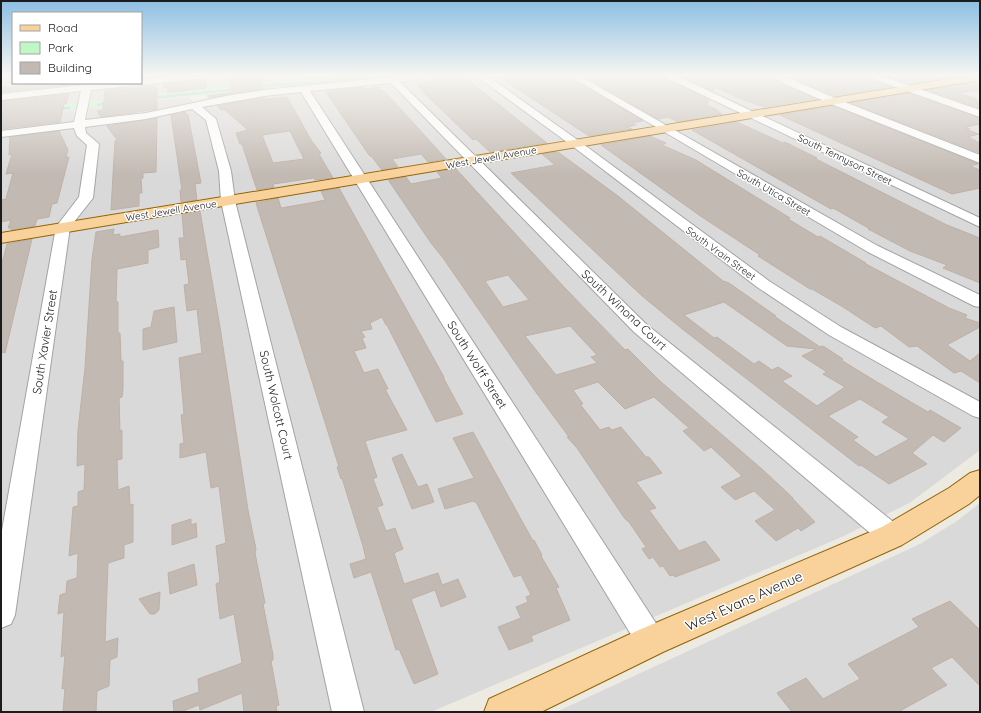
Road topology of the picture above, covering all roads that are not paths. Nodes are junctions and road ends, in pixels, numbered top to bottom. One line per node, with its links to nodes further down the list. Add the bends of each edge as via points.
1 (82, 108): 14 (street)
2 (183, 108): 14 (street)
3 (197, 108): 21 (street, South Wolcott Court, via 211,119 225,170)
4 (316, 108): 20 (street, South Wolff Street)
5 (421, 108): 19 (street, South Winona Court)
6 (526, 108): 17 (street, South Vrain Street)
7 (630, 108): 15 (street, South Utica Street)
8 (739, 108): 12 (street, South Tennyson Street)
9 (788, 108): 12 (main road, West Jewell Avenue)
10 (852, 108): 18 (street)
11 (964, 108): 13 (street)
12 (751, 114): 15 (main road, West Jewell Avenue); 22 (street, South Tennyson Street)
13 (980, 114)
14 (79, 125): 16 (street); 23 (street, South Xavier Street, via 81,134 93,144 86,198)
15 (665, 128): 17 (main road, West Jewell Avenue); 25 (street, South Utica Street, via 873,250)
16 (1, 134)
17 (575, 143): 19 (main road, West Jewell Avenue); 26 (street, South Vrain Street, via 763,284 835,330)
18 (980, 159)
19 (472, 160): 20 (main road, West Jewell Avenue); 28 (street, South Winona Court, via 640,328)
20 (359, 179): 21 (main road, West Jewell Avenue); 30 (street, South Wolff Street)
21 (228, 200): 23 (main road, West Jewell Avenue); 31 (street, South Wolcott Court)
22 (980, 222)
23 (63, 227): 24 (main road, West Jewell Avenue); 29 (street, South Xavier Street)
24 (1, 238)
25 (980, 302)
26 (980, 411)
27 (980, 480): 28 (main road, West Evans Avenue)
28 (892, 536): 30 (main road, West Evans Avenue)
29 (1, 615)
30 (651, 641): 32 (main road, West Evans Avenue)
31 (348, 712)
32 (502, 712)

